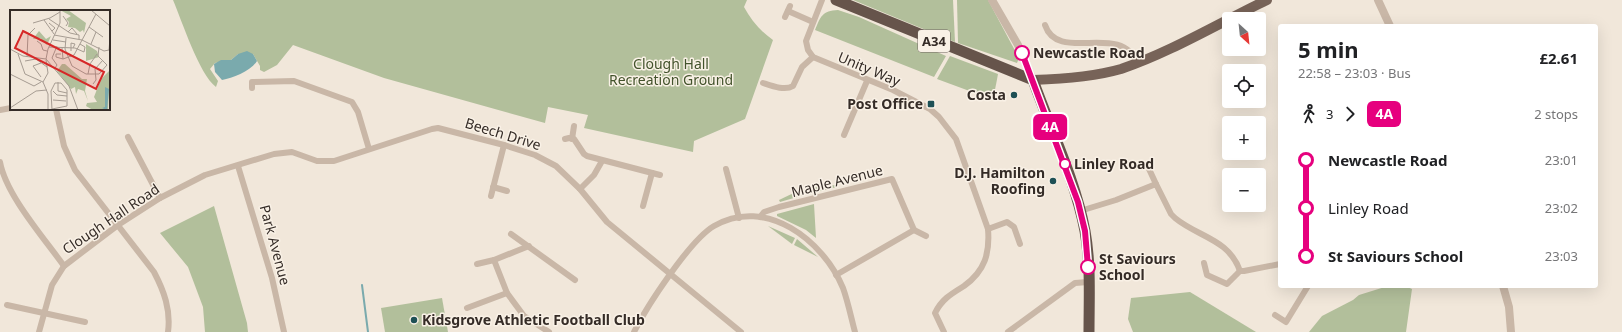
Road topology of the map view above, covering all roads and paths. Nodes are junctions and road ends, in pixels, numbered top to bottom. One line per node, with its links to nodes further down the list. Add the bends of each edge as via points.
1 (822, 0): 7 (street)
2 (992, 0): 11 (street)
3 (1267, 0): 12 (main road)
4 (1378, 0): 8 (street)
5 (840, 1): 13 (highway, A34)
6 (788, 11): 7 (street)
7 (813, 22): 10 (street, via 806,41)
8 (1389, 24)
9 (1045, 25): 12 (street, via 1050,36 1065,43 1103,43 1127,48 1135,56)
10 (813, 57): 15 (street, Unity Way); 16 (street, via 805,64 790,88)
11 (1025, 61): 13 (street, via 1023,68); 14 (street)
12 (1137, 63): 14 (main road, via 1081,77)
13 (1015, 73): 14 (highway, A34)
14 (1033, 80): 42 (highway)
15 (867, 81): 22 (street); 46 (street, Unity Way, via 893,90 930,109 939,117 956,138)
16 (767, 82)
17 (252, 88): 27 (street, via 252,82 294,81 352,102 358,112)
18 (10, 108): 19 (street)
19 (0, 110)
20 (56, 110): 45 (street, via 64,146 75,170)
21 (574, 126): 25 (street)
22 (844, 135)
23 (128, 137): 40 (street)
24 (565, 139): 25 (street)
25 (572, 139): 28 (street, via 578,143 584,154)
26 (504, 145): 27 (street, Beech Drive, via 432,128); 36 (street); 37 (street, Beech Drive, via 535,155 556,166)
27 (369, 149): 30 (street, Beech Drive, via 325,162 284,152)
28 (602, 161): 33 (street); 37 (street, via 594,175)
29 (0, 162): 56 (street, via 3,178)
30 (238, 166): 40 (street, Clough Hall Road, via 205,176); 74 (street, Park Avenue, via 272,278)
31 (726, 169): 44 (street)
32 (1149, 169): 35 (street)
33 (652, 173): 34 (street); 41 (street)
34 (660, 175)
35 (1156, 184): 42 (street); 57 (street, via 1171,214 1229,251)
36 (493, 187): 38 (street); 39 (street)
37 (580, 189): 59 (street, Beech Drive, via 607,222)
38 (507, 191)
39 (491, 196)
40 (160, 198): 45 (street, Clough Hall Road)
41 (642, 206)
42 (1080, 211): 61 (highway, via 1088,252)
43 (760, 217): 44 (street); 47 (street, Maple Avenue, via 764,212 779,207 892,179); 58 (street, via 780,222 807,238 822,253)
44 (738, 218): 59 (street, via 714,226 702,235)
45 (118, 225): 56 (street, Clough Hall Road); 73 (street, via 159,282 166,300)
46 (988, 228): 50 (street, via 1007,222 1014,227); 79 (street, Unity Way, via 986,261 973,278 940,303 935,313)
47 (914, 230): 49 (street); 58 (street)
48 (511, 234): 51 (street)
49 (926, 236)
50 (1020, 244)
51 (529, 246): 52 (street); 60 (street)
52 (494, 260): 54 (street); 64 (street)
53 (1204, 263): 57 (street, via 1206,275 1227,284)
54 (477, 264)
55 (1278, 264): 57 (street, via 1244,272)
56 (64, 266): 67 (street, Clough Hall Road, via 52,285)
57 (1240, 270)
58 (836, 275): 78 (street, via 843,288)
59 (671, 276): 76 (street); 77 (street, Beech Drive)
60 (575, 280)
61 (1088, 282): 80 (street, via 1075,283); 81 (highway)
62 (1307, 288): 70 (street)
63 (1504, 288): 82 (street, via 1509,307)
64 (507, 293): 66 (street); 75 (street, via 524,316)
65 (7, 305): 67 (street)
66 (467, 308)
67 (44, 313): 69 (street); 72 (street, Clough Hall Road)
68 (1275, 315): 70 (street)
69 (85, 322)
70 (1286, 322): 71 (street)
71 (1292, 327)
72 (39, 332)
73 (168, 332)
74 (284, 332)
75 (549, 332)
76 (634, 332)
77 (740, 332)
78 (855, 332)
79 (944, 332)
80 (1008, 332)
81 (1089, 332)
82 (1511, 332)

